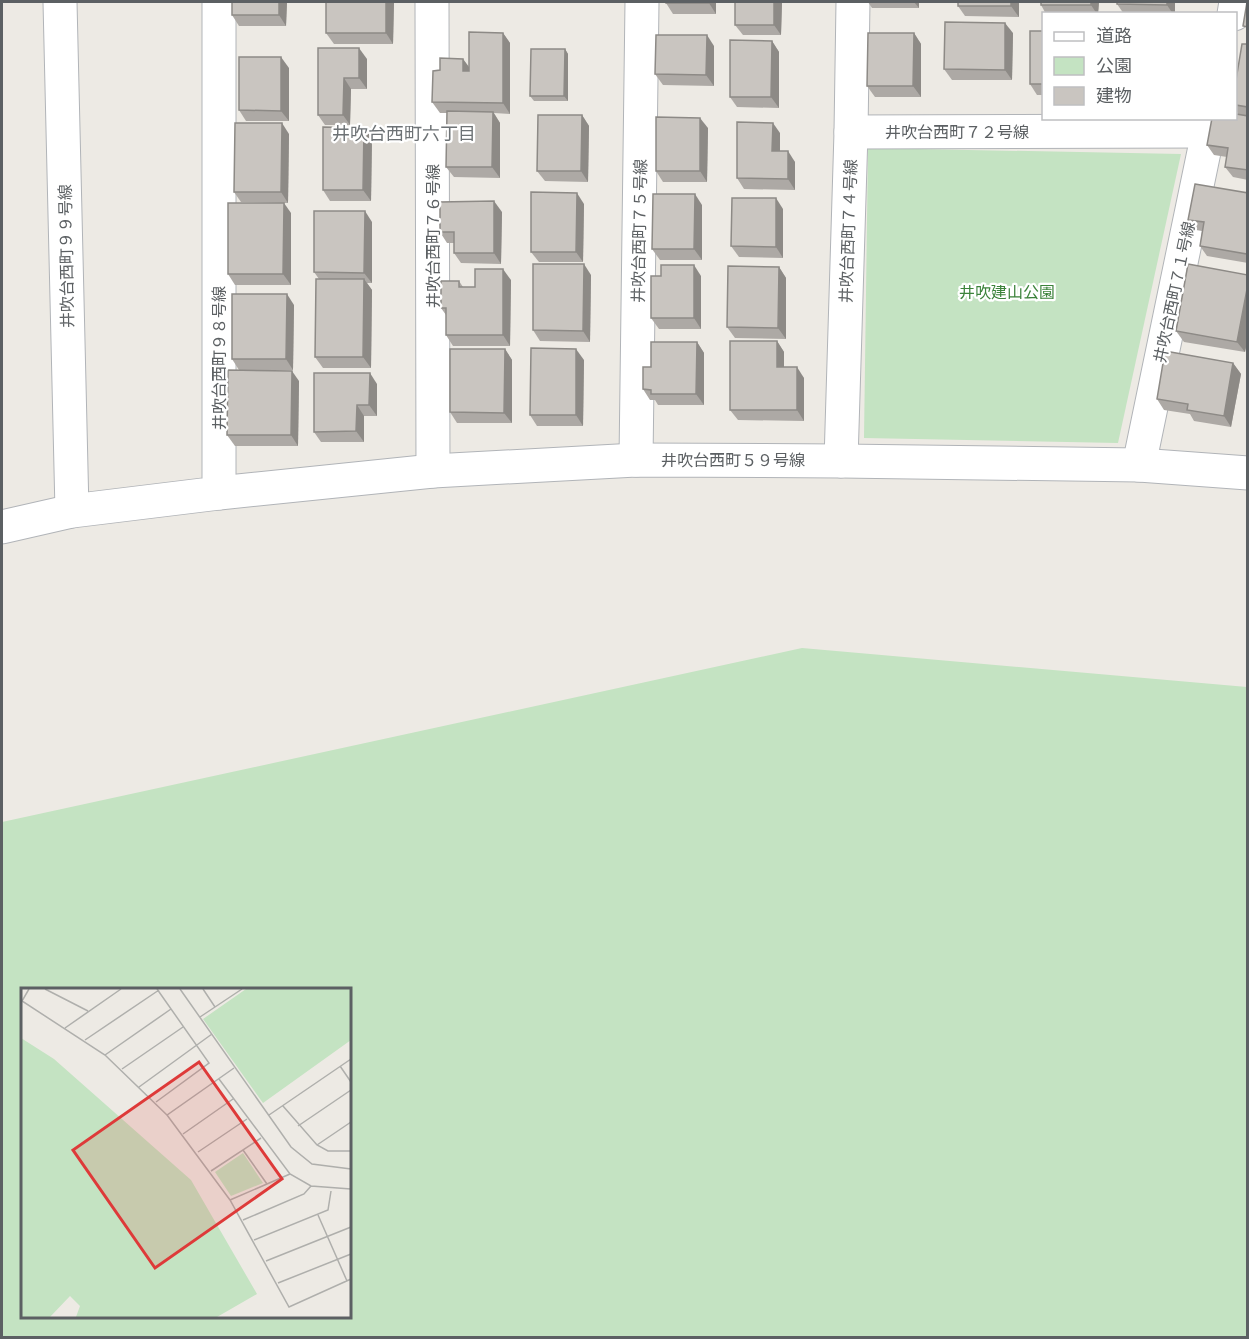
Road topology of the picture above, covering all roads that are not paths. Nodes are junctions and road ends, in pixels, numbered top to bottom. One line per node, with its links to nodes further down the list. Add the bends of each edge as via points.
1 (60, 2): 14 (street, 井吹台西町９９号線)
2 (219, 2): 13 (street, 井吹台西町９８号線)
3 (432, 2): 11 (street, 井吹台西町７６号線)
4 (642, 2): 8 (street, 井吹台西町７５号線)
5 (853, 2): 7 (street, 井吹台西町７４号線)
6 (1209, 125): 7 (street, 井吹台西町７２号線); 10 (street, 井吹台西町７１号線)
7 (851, 132): 9 (street, 井吹台西町７４号線)
8 (636, 460): 9 (street, 井吹台西町５９号線); 11 (street, 井吹台西町５９号線)
9 (841, 461): 10 (street, 井吹台西町５９号線)
10 (1138, 465): 12 (street, 井吹台西町５９号線)
11 (433, 471): 13 (street, 井吹台西町５９号線)
12 (1248, 473)
13 (219, 493): 14 (street)
14 (72, 511): 15 (street)
15 (2, 527)

